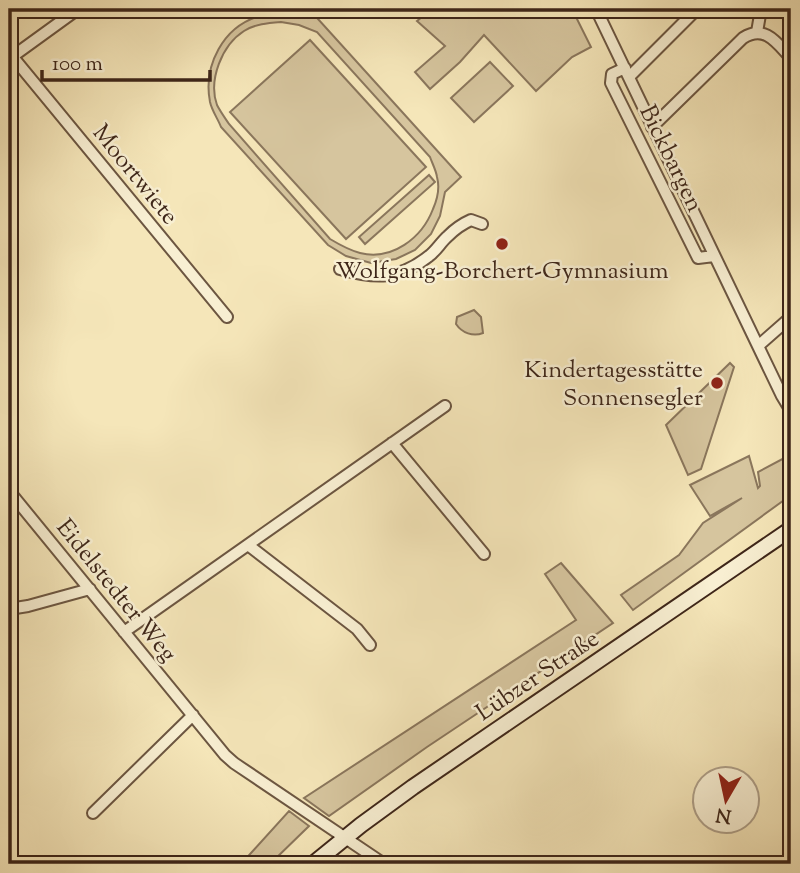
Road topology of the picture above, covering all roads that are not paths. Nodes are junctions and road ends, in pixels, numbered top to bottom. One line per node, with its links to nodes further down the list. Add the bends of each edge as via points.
1 (78, 9): 7 (street)
2 (596, 9): 9 (street, Bickbargen)
3 (697, 9): 9 (street)
4 (750, 9): 5 (street)
5 (760, 14): 6 (street)
6 (757, 32): 8 (street, via 771,38); 10 (street, via 743,38)
7 (10, 57): 14 (street, Moortwiete)
8 (791, 58)
9 (627, 73): 10 (street, Bickbargen); 12 (street, Bickbargen, via 612,74 611,83 698,258)
10 (652, 127): 12 (street, Bickbargen)
11 (482, 224): 13 (street, via 471,220 458,226 430,256 404,271 379,277)
12 (714, 256): 16 (street, Bickbargen)
13 (340, 269)
14 (227, 317)
15 (791, 317): 16 (street)
16 (758, 346): 18 (street, Bickbargen)
17 (445, 406): 19 (street)
18 (791, 411)
19 (392, 443): 22 (street); 23 (street)
20 (9, 491): 24 (street, Eidelstedter Weg)
21 (791, 529): 30 (street, Lübzer Straße)
22 (248, 545): 26 (street); 27 (street)
23 (484, 554)
24 (90, 589): 25 (street); 26 (street, Eidelstedter Weg)
25 (9, 609)
26 (124, 632): 28 (street, Eidelstedter Weg)
27 (370, 645)
28 (193, 715): 29 (street); 30 (street, Eidelstedter Weg, via 234,763)
29 (93, 813)
30 (345, 837): 31 (street, Lübzer Straße); 32 (street, Eidelstedter Weg)
31 (313, 864)
32 (384, 864)

